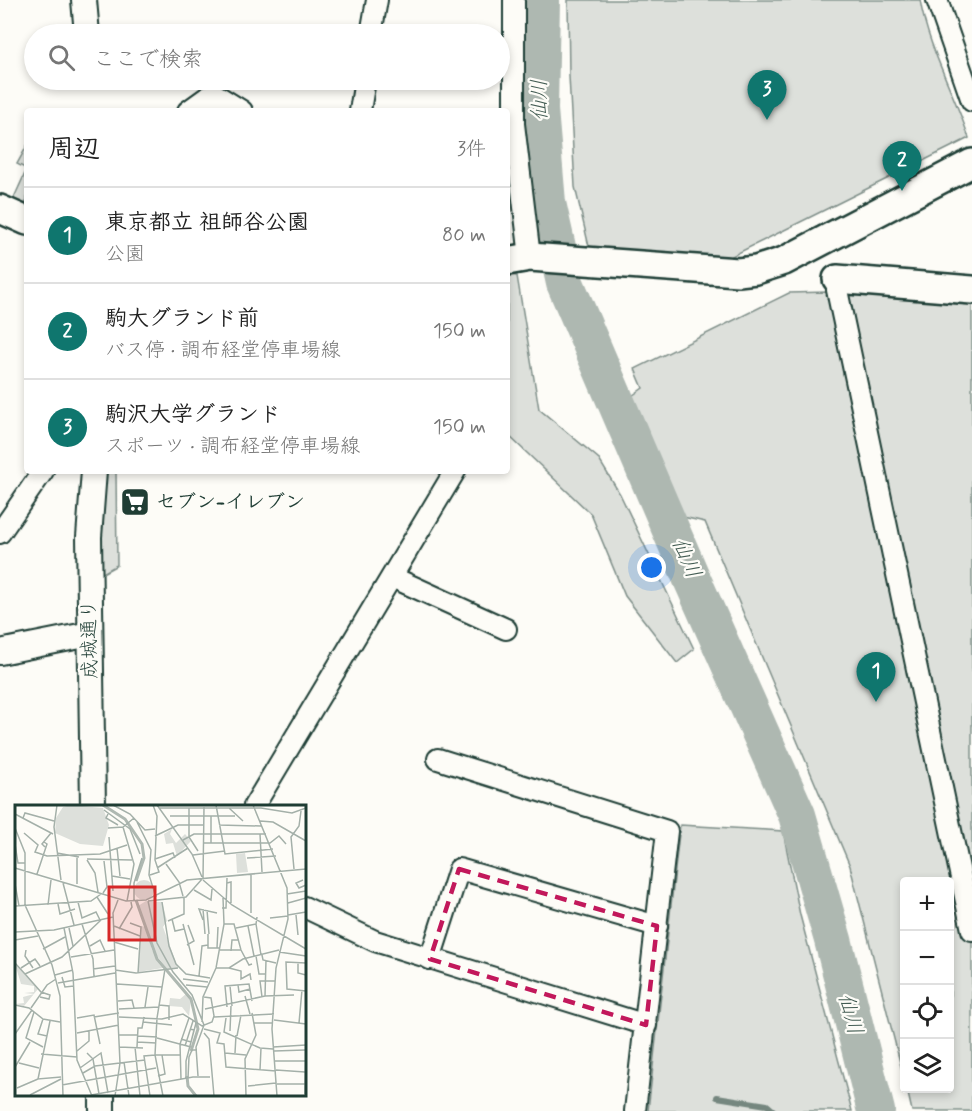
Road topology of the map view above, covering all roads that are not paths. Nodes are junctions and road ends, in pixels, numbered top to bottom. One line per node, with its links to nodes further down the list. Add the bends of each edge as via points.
1 (84, 0): 5 (street)
2 (377, 0): 6 (street)
3 (514, 0): 15 (street, via 514,124)
4 (938, 0): 8 (street)
5 (86, 24)
6 (373, 24)
7 (363, 90): 11 (street)
8 (972, 101)
9 (192, 108): 10 (street, via 213,93)
10 (237, 108)
11 (360, 108)
12 (972, 164): 15 (main road, via 784,261 756,270)
13 (0, 209): 14 (main road)
14 (24, 220)
15 (525, 259)
16 (837, 279): 17 (main road); 31 (street)
17 (972, 290)
18 (41, 474): 21 (street)
19 (94, 474): 24 (street, 成城通り, via 89,537)
20 (453, 474): 22 (street)
21 (0, 533)
22 (392, 577): 23 (street); 28 (street)
23 (506, 629)
24 (90, 634): 25 (street); 27 (street, 成城通り)
25 (0, 652)
26 (438, 759): 30 (street, via 668,831)
27 (93, 805)
28 (255, 805)
29 (306, 908): 32 (street, via 375,941)
30 (657, 926): 32 (street, via 459,869); 33 (street)
31 (972, 930)
32 (430, 959): 33 (street)
33 (646, 1025): 34 (street)
34 (635, 1111)

